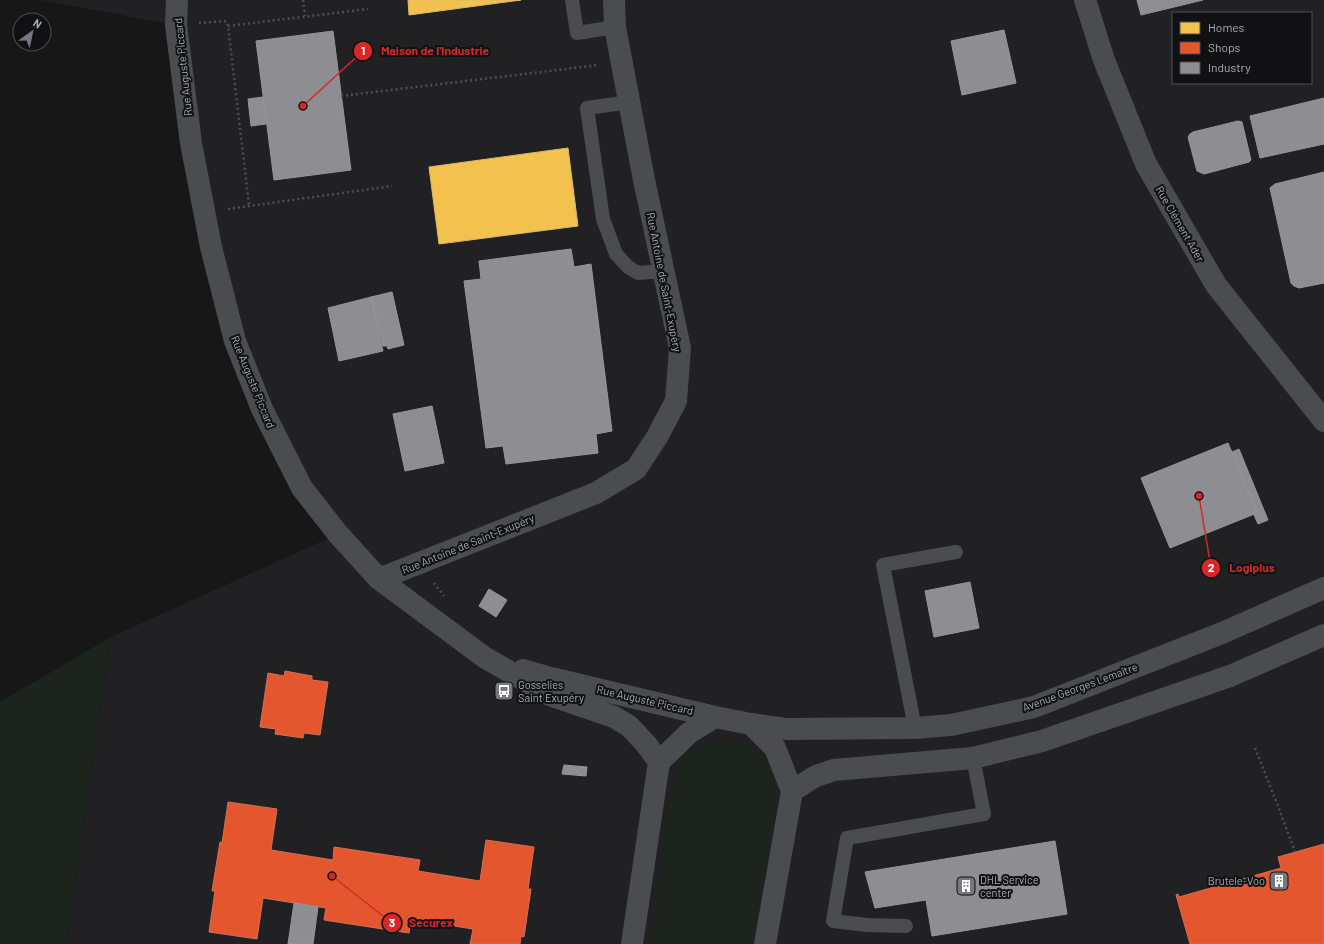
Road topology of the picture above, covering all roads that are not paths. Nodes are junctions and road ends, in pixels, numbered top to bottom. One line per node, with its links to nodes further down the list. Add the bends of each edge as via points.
1 (177, 0): 10 (street, Rue Auguste Piccard, via 176,25 191,143 211,247 235,341 262,409 302,488 338,534)
2 (572, 0): 5 (lane, via 577,33)
3 (614, 0): 5 (street, Rue Antoine de Saint-Exupéry)
4 (1085, 0): 8 (street, Rue Clément Ader, via 1104,60 1146,164 1216,285)
5 (615, 27): 6 (street, Rue Antoine de Saint-Exupéry)
6 (630, 102): 7 (street, Rue Antoine de Saint-Exupéry); 7 (lane, via 587,108 603,219 616,254 628,267 638,273)
7 (664, 271): 10 (street, Rue Antoine de Saint-Exupéry, via 680,348 676,401 636,469 596,494)
8 (1323, 418)
9 (956, 552): 16 (lane, via 883,566)
10 (379, 579): 13 (street, Rue Auguste Piccard)
11 (1324, 588): 16 (street, Avenue Georges Lemaître, via 1222,633 1034,707 951,725)
12 (1324, 635): 17 (street, via 1215,681 1042,741)
13 (484, 657): 14 (street, Rue Auguste Piccard, via 551,678); 18 (street, Rue Auguste Piccard, via 550,695 614,717 629,726)
14 (715, 717): 15 (street, Rue Auguste Piccard); 18 (street, via 689,734)
15 (751, 724): 16 (street, Avenue Georges Lemaître, via 786,729); 19 (street, via 775,748)
16 (915, 728)
17 (973, 758): 19 (street, via 834,770 816,776); 20 (lane, via 984,814 847,838 833,922)
18 (659, 762): 21 (street)
19 (792, 791): 22 (street)
20 (906, 926)
21 (632, 944)
22 (765, 944)

